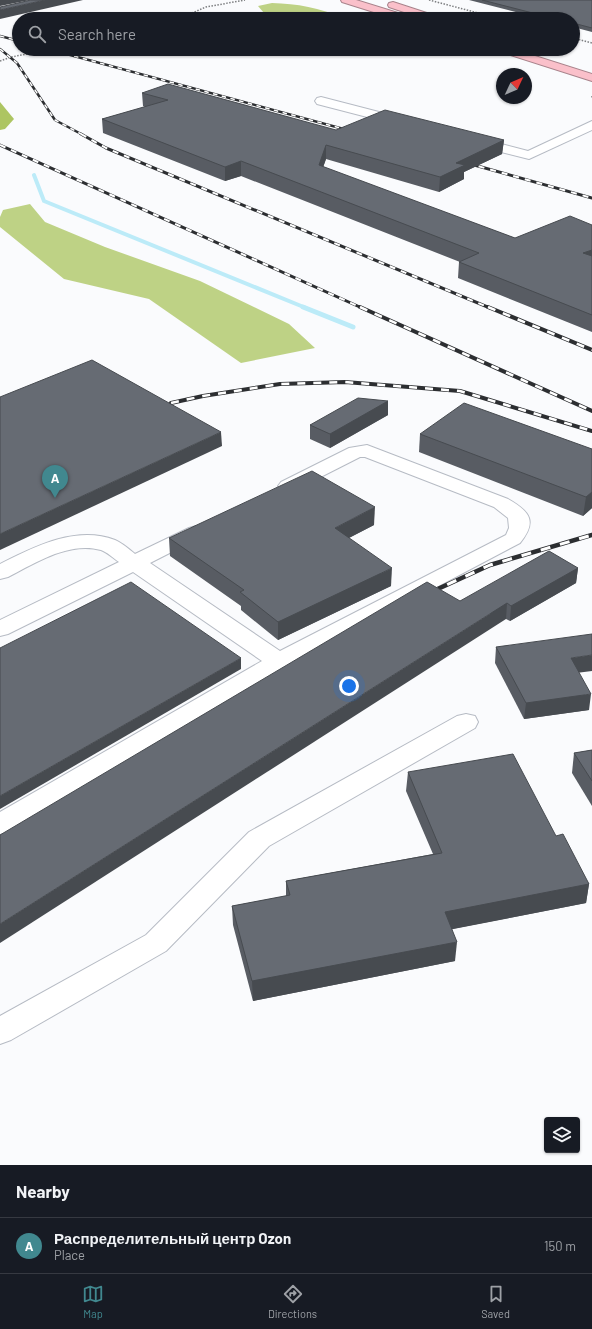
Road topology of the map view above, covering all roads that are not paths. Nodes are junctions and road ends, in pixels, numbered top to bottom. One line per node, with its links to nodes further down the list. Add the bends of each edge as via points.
1 (346, 0): 3 (highway)
2 (377, 0): 4 (highway)
3 (385, 12)
4 (414, 12)
5 (524, 56): 8 (highway)
6 (553, 56): 7 (highway)
7 (592, 68)
8 (592, 78)
9 (321, 101): 10 (street)
10 (413, 125)
11 (592, 125): 12 (street, via 529,155)
12 (460, 137)
13 (268, 496): 18 (street, via 352,454 367,451 501,503 514,511 520,522 520,528 513,539)
14 (211, 524): 15 (street)
15 (134, 562): 16 (street, via 108,545 83,541 52,547); 17 (street); 18 (street)
16 (0, 572)
17 (0, 629)
18 (279, 661): 20 (street)
19 (466, 722): 21 (street, via 259,839 156,943)
20 (0, 824)
21 (0, 1031)

